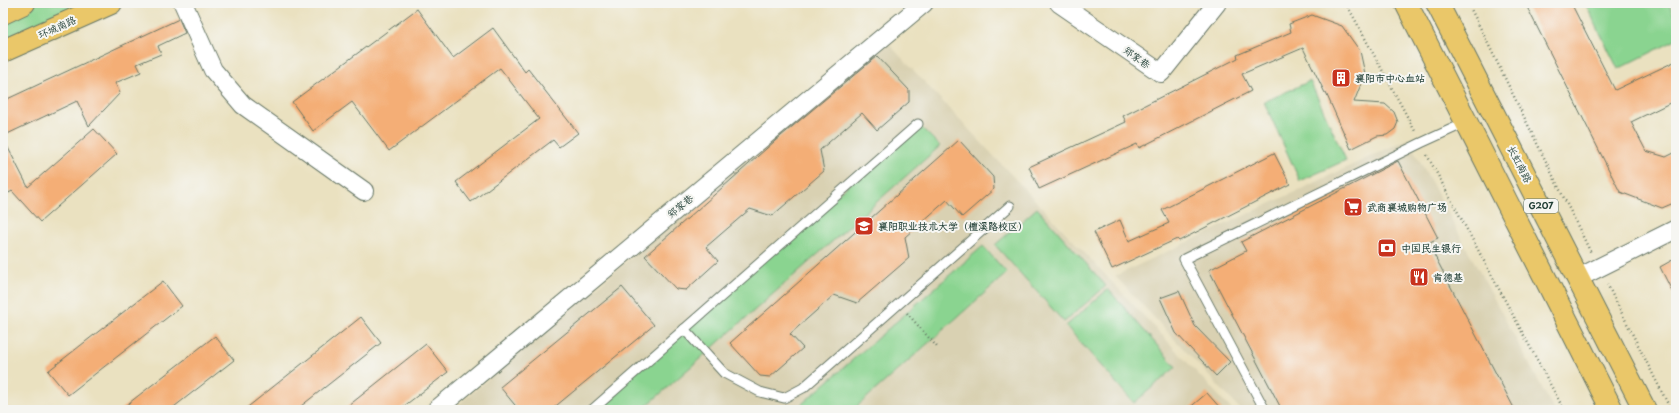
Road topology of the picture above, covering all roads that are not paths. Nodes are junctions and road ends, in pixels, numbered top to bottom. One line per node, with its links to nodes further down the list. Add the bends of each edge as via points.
1 (24, 3): 9 (highway)
2 (111, 3): 10 (highway, 环城南路)
3 (183, 3): 13 (street, via 213,70 243,106)
4 (924, 3): 18 (street, 郑家巷)
5 (1059, 3): 6 (street, 郑家巷, via 1161,73)
6 (1217, 3)
7 (1406, 3): 11 (highway, G207)
8 (1437, 3): 16 (highway, 长虹南路 / G207)
9 (3, 13)
10 (3, 51)
11 (1467, 122): 20 (lane, via 1184,259); 21 (highway, G207)
12 (918, 124): 17 (lane)
13 (364, 190)
14 (1010, 206): 17 (lane, via 803,388 784,398 760,392 724,373)
15 (1676, 229): 16 (street)
16 (1578, 278): 22 (highway, 长虹南路 / G207)
17 (684, 330): 19 (lane)
18 (436, 410)
19 (592, 410)
20 (1265, 410)
21 (1612, 410)
22 (1645, 410)

